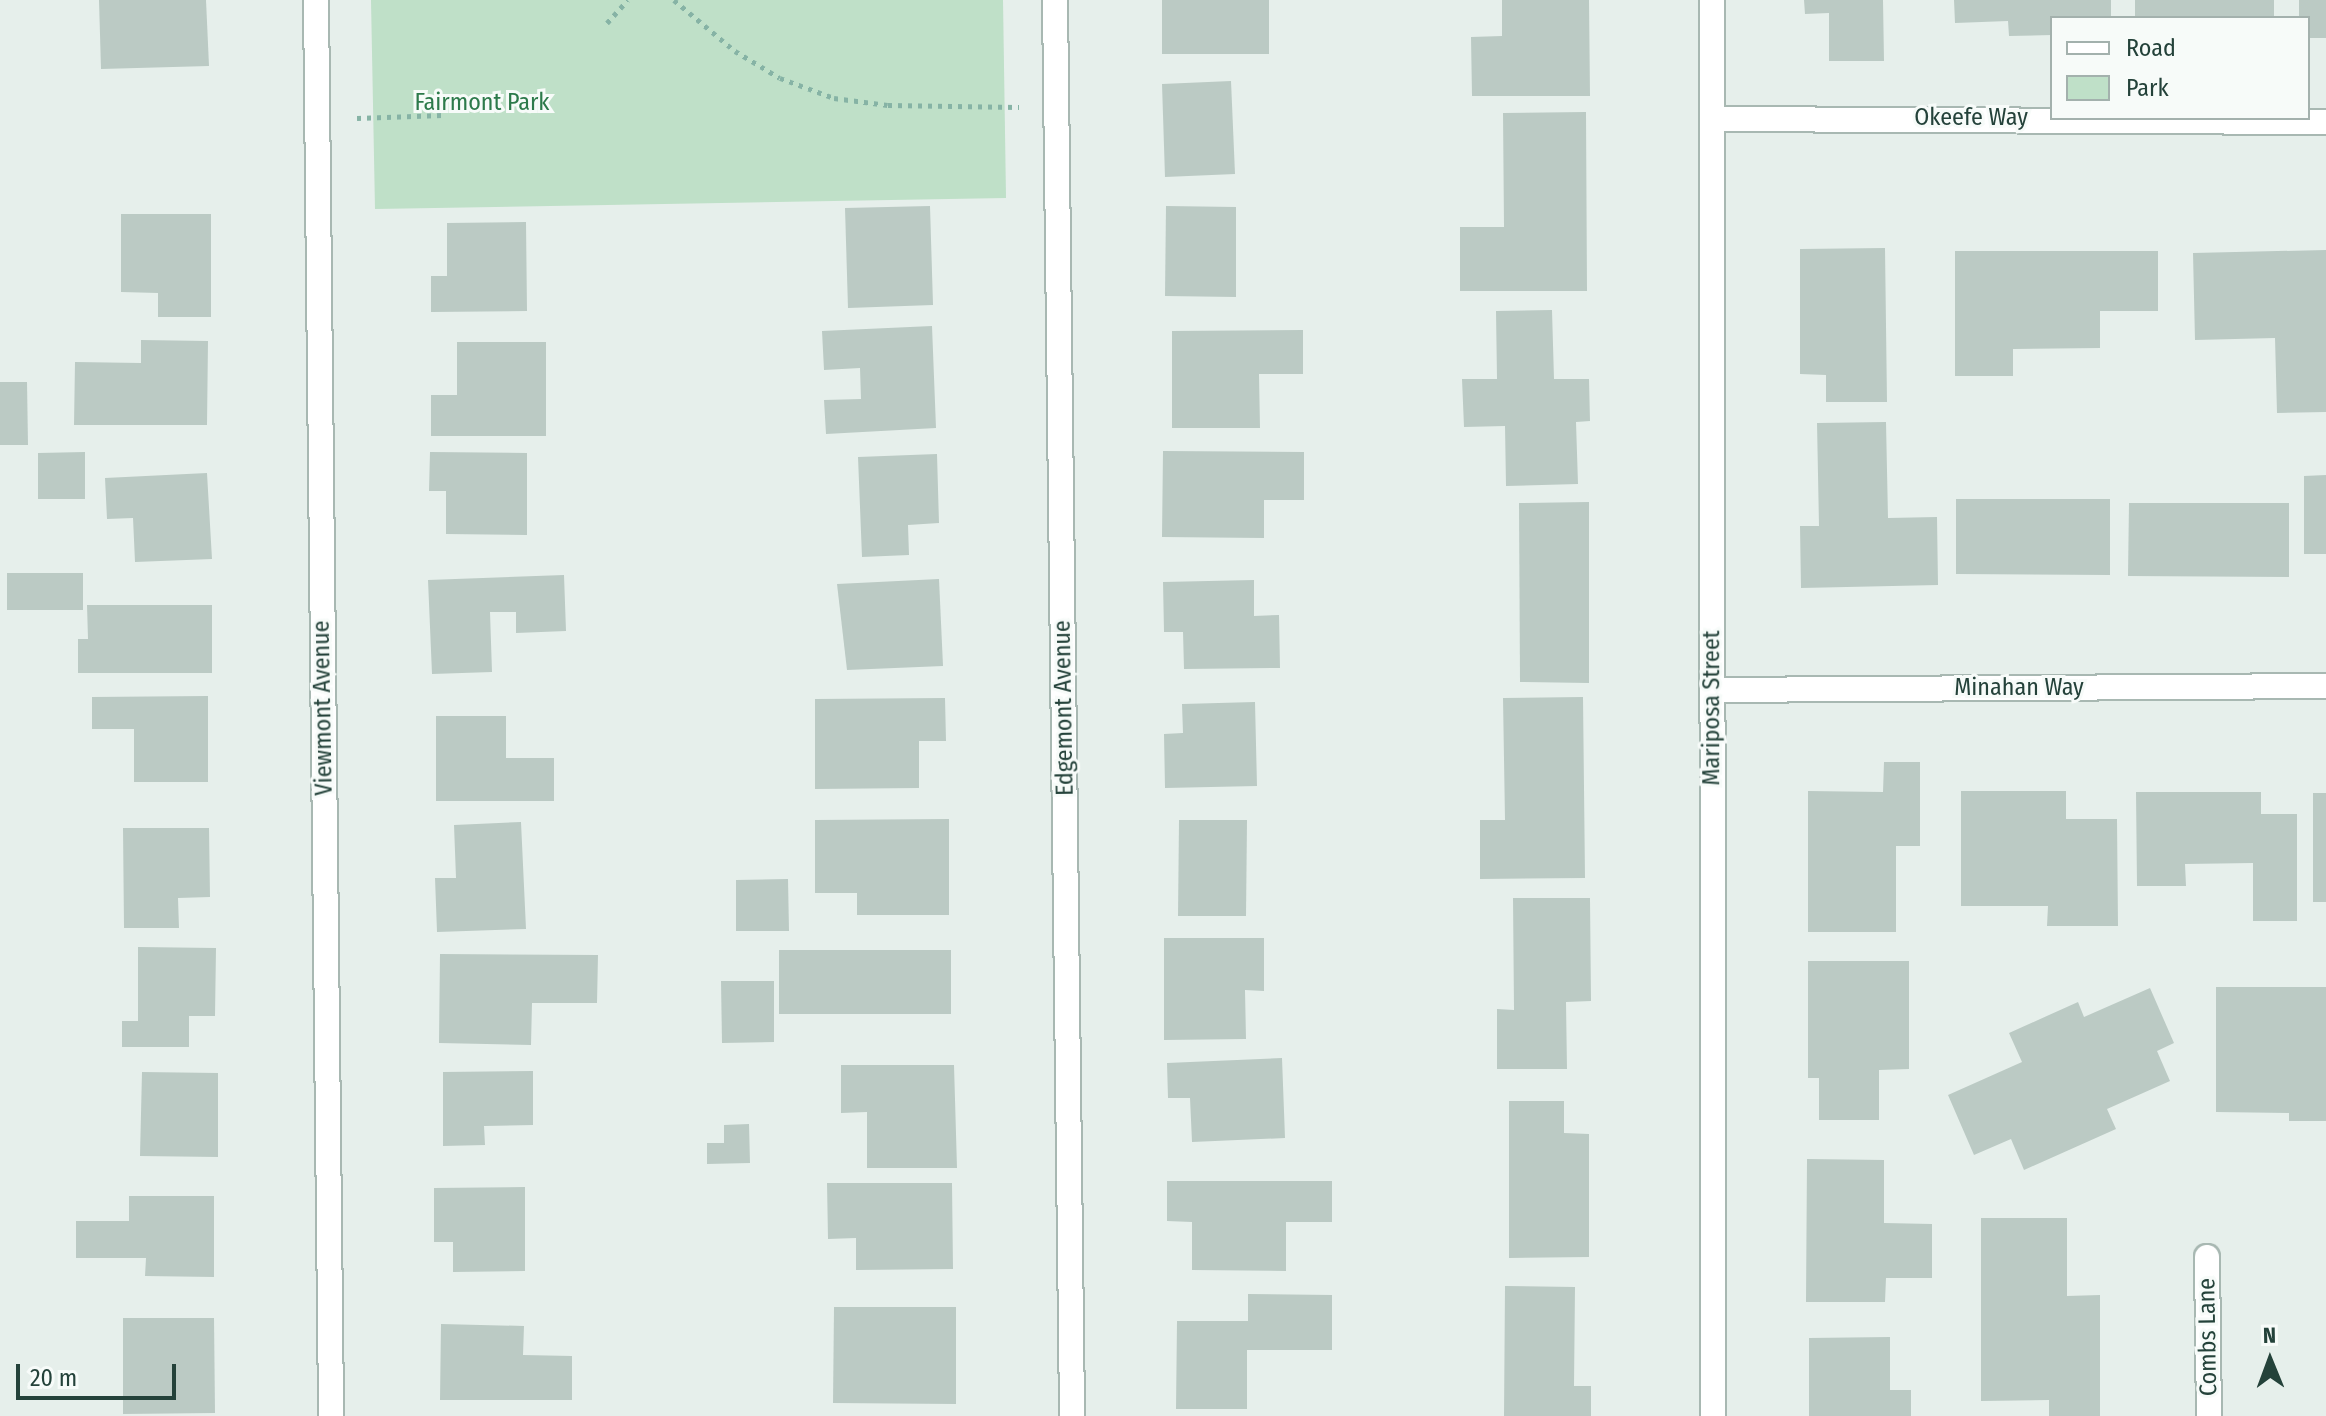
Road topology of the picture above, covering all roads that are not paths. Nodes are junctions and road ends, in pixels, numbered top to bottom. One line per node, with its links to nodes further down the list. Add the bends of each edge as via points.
1 (316, 0): 9 (street, Viewmont Avenue)
2 (1055, 0): 10 (street, Edgemont Avenue)
3 (1712, 0): 4 (street, Mariposa Street)
4 (1712, 119): 5 (street, Okeefe Way); 7 (street, Mariposa Street)
5 (2326, 122)
6 (2326, 686): 7 (street, Minahan Way)
7 (1712, 690): 11 (street, Mariposa Street)
8 (2207, 1257): 12 (street, Combs Lane)
9 (331, 1416)
10 (1072, 1416)
11 (1713, 1416)
12 (2209, 1416)

